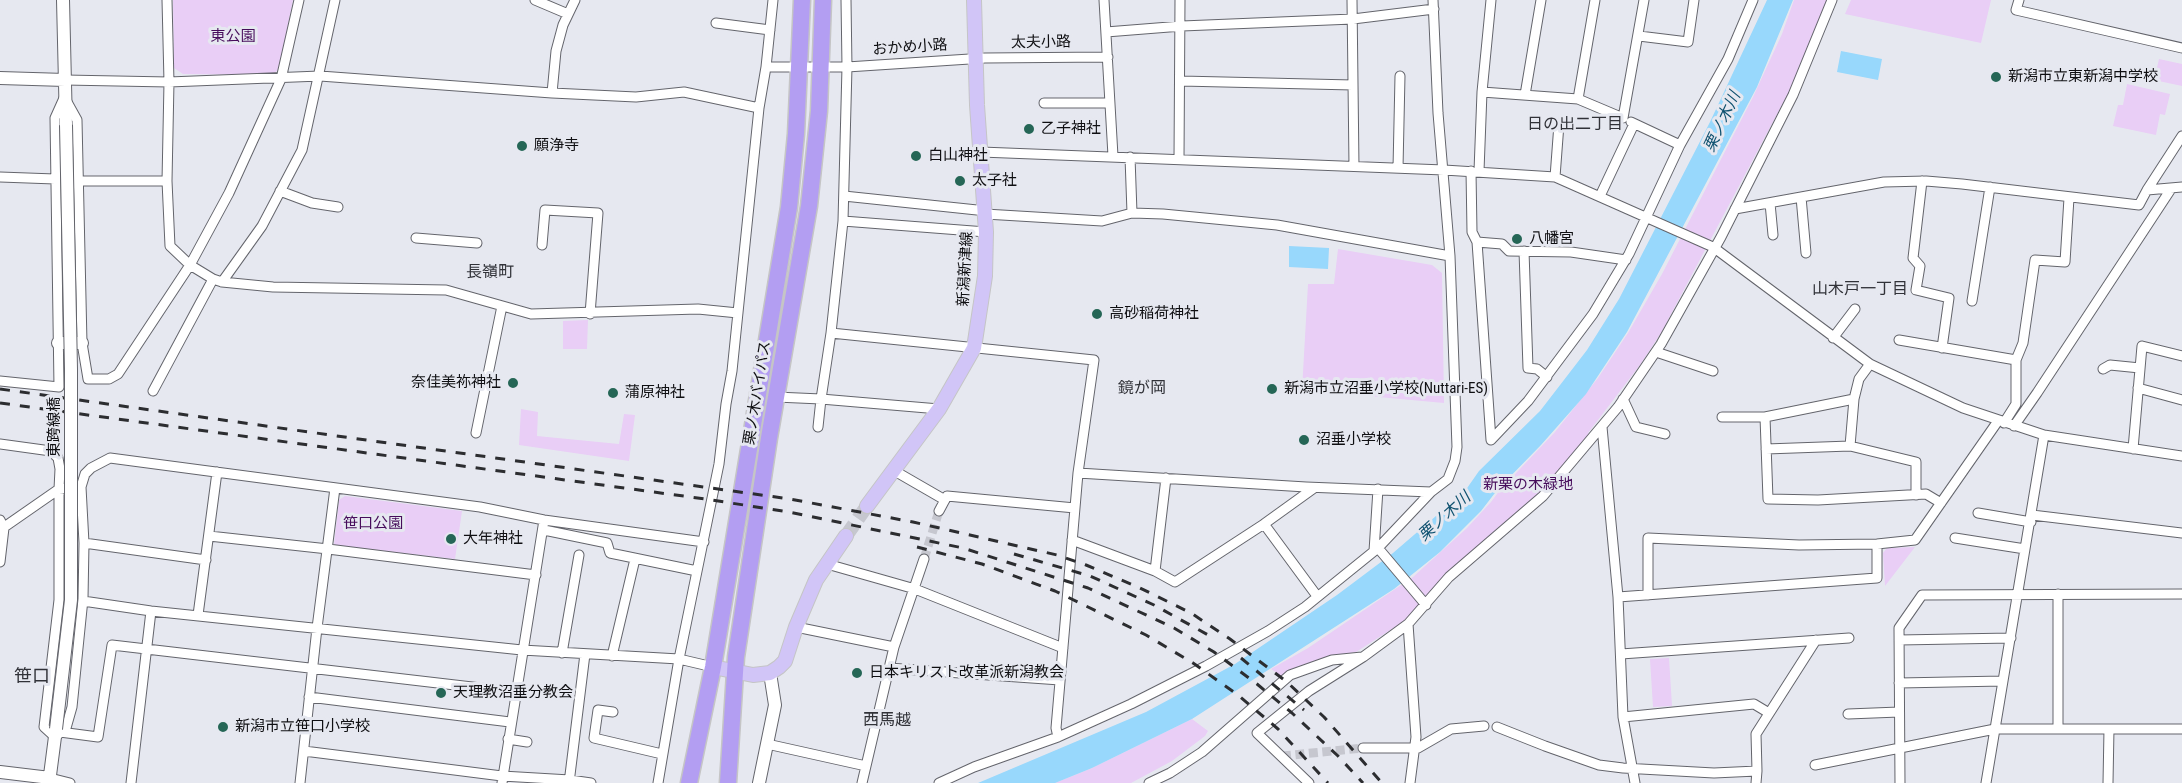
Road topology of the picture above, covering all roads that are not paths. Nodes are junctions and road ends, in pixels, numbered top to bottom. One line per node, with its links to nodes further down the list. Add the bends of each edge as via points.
1 (63, 0): 42 (street, 東跨線橋)
2 (167, 0): 44 (street)
3 (299, 0): 41 (street)
4 (335, 0): 38 (street)
5 (535, 0): 24 (street)
6 (575, 0): 24 (street)
7 (773, 0): 28 (street)
8 (802, 0): 36 (highway, 栗ノ木バイパス)
9 (824, 0): 37 (highway, 栗ノ木バイパス)
10 (846, 0): 35 (street)
11 (974, 0): 33 (main road, 新潟新津線)
12 (1104, 0): 29 (street)
13 (1180, 0): 27 (street)
14 (1352, 0): 25 (street)
15 (1491, 0): 46 (street)
16 (1541, 0): 48 (street)
17 (1595, 0): 50 (street)
18 (1644, 0): 30 (street)
19 (1694, 0): 30 (street, via 1688,42)
20 (1753, 0): 58 (street, via 1728,59)
21 (1832, 0): 84 (street, via 1793,95)
22 (2019, 0): 31 (street, via 2016,10)
23 (1433, 4): 25 (street); 65 (street)
24 (568, 14): 47 (street, via 556,51)
25 (1353, 19): 27 (street); 45 (street)
26 (716, 23): 28 (street)
27 (1182, 26): 29 (street); 43 (street)
28 (770, 30): 34 (street)
29 (1106, 32): 32 (street)
30 (1639, 36): 54 (street)
31 (2182, 48)
32 (1108, 57): 33 (street, 太夫小路); 52 (street)
33 (975, 59): 35 (street, おかめ小路); 59 (main road, 新潟新津線)
34 (766, 67): 36 (street, おかめ小路); 53 (street)
35 (847, 67): 37 (street, おかめ小路); 78 (street)
36 (800, 68): 37 (street, おかめ小路); 215 (highway, 栗ノ木バイパス, via 789,207)
37 (821, 68): 125 (highway, 栗ノ木バイパス, via 809,206)
38 (320, 76): 41 (street); 47 (street); 77 (street, via 302,150)
39 (1400, 76): 64 (street)
40 (0, 78): 42 (street)
41 (281, 79): 44 (street); 100 (street, via 229,193)
42 (65, 80): 44 (street); 49 (street, 東跨線橋)
43 (1180, 81): 45 (street); 62 (street)
44 (169, 82): 70 (street)
45 (1353, 85): 63 (street)
46 (1482, 92): 48 (street); 66 (street)
47 (552, 93): 53 (street, via 636,97 684,92)
48 (1526, 95): 50 (street)
49 (64, 98): 69 (street, via 55,118); 72 (street, via 77,120); 236 (street, 東跨線橋, bridge, via 71,600)
50 (1578, 99): 54 (street)
51 (1044, 103): 52 (street)
52 (1110, 103): 60 (street)
53 (759, 108): 105 (street)
54 (1623, 118): 56 (street)
55 (1559, 124): 68 (street)
56 (1634, 124): 58 (street); 79 (street)
57 (2182, 136): 76 (street)
58 (1680, 145): 87 (street)
59 (981, 152): 60 (street); 85 (main road, 新潟新津線)
60 (1113, 156): 61 (street)
61 (1130, 157): 62 (street); 86 (street)
62 (1179, 159): 63 (street)
63 (1354, 166): 64 (street)
64 (1398, 168): 65 (street)
65 (1444, 170): 66 (street); 98 (street)
66 (1475, 171): 68 (street); 92 (street, via 1472,232)
67 (0, 177): 69 (street)
68 (1555, 177): 79 (street)
69 (55, 179): 110 (street)
70 (167, 181): 72 (street); 100 (street, via 170,246)
71 (1922, 181): 73 (street); 80 (street, via 1871,183); 113 (street, via 1913,258 1920,266 1916,290 1949,298)
72 (80, 182): 111 (street)
73 (1990, 187): 81 (street); 102 (street)
74 (2182, 187): 75 (street)
75 (2171, 189): 76 (street); 133 (street, via 2037,393)
76 (2147, 190): 81 (street, via 2139,205)
77 (280, 191): 83 (street, via 312,203); 101 (street, via 262,226)
78 (844, 196): 85 (street); 88 (street)
79 (1600, 196): 87 (street)
80 (1801, 197): 82 (street); 97 (street)
81 (2069, 198): 116 (street, via 2065,262 2035,260 2023,343)
82 (1770, 202): 84 (street); 90 (street)
83 (338, 207)
84 (1735, 209): 95 (street)
85 (981, 212): 86 (street, via 1102,221); 89 (main road, 新潟新津線)
86 (1132, 213): 98 (street, via 1277,225)
87 (1645, 217): 95 (street); 99 (street)
88 (843, 221): 89 (street); 107 (street)
89 (986, 232): 112 (main road, 新潟新津線, via 985,276)
90 (1773, 235)
91 (416, 238): 93 (street)
92 (1477, 242): 96 (street); 121 (street, via 1491,440)
93 (477, 243)
94 (542, 245): 106 (street, via 545,210 598,213)
95 (1713, 248): 108 (street); 114 (street)
96 (1524, 251): 99 (street, via 1571,252); 121 (street, via 1528,368 1538,369)
97 (1806, 253)
98 (1450, 256): 153 (street, via 1457,447 1448,478)
99 (1626, 260): 121 (street)
100 (190, 265): 101 (street); 111 (street, via 118,374 110,379 88,379)
101 (217, 281): 103 (street, via 273,287 446,290); 124 (street)
102 (1972, 301)
103 (502, 306): 106 (street, via 531,314); 136 (street)
104 (1855, 309): 108 (street)
105 (738, 313): 106 (street, via 698,309); 171 (street, via 719,464)
106 (590, 314)
107 (831, 333): 112 (street); 126 (street)
108 (1833, 338): 117 (street)
109 (1899, 340): 113 (street)
110 (58, 343): 111 (street); 122 (street, via 59,387)
111 (82, 343)
112 (974, 348): 130 (main road, 新潟新津線); 146 (street, via 1094,360)
113 (1942, 348): 116 (street)
114 (1656, 352): 120 (street); 127 (street)
115 (2182, 356): 118 (street, via 2142,346)
116 (2016, 360): 133 (street, via 2016,404)
117 (1870, 364): 128 (street, via 1859,379); 133 (street, via 1963,408)
118 (2140, 368): 119 (street); 123 (street)
119 (2103, 369)
120 (1713, 371)
121 (1547, 377)
122 (0, 381)
123 (2138, 388): 129 (street); 142 (street)
124 (153, 391)
125 (776, 397): 126 (street); 217 (highway, 栗ノ木バイパス)
126 (821, 399): 130 (street); 134 (street)
127 (1623, 399): 135 (street); 137 (street, via 1636,426)
128 (1854, 399): 132 (street); 140 (street)
129 (2182, 400)
130 (939, 409): 144 (main road, 新潟新津線)
131 (1722, 417): 132 (street)
132 (1765, 417): 141 (street)
133 (2005, 423): 138 (street); 156 (street)
134 (818, 427)
135 (1602, 427): 192 (street); 193 (street, via 1543,496)
136 (476, 433)
137 (1665, 434)
138 (2044, 435): 142 (street); 161 (street)
139 (0, 444): 151 (street, via 51,452 58,458)
140 (1850, 446): 141 (street); 154 (street, via 1916,462)
141 (1766, 449): 154 (street, via 1768,498 1818,500)
142 (2133, 449): 143 (street)
143 (2182, 456)
144 (893, 470): 155 (street); 157 (main road, 新潟新津線)
145 (217, 472): 148 (street, via 110,458 85,474); 149 (street); 168 (street)
146 (1078, 473): 147 (street); 158 (street)
147 (1166, 478): 150 (street); 184 (street)
148 (81, 487): 151 (street); 172 (street)
149 (335, 488): 162 (street, via 480,507); 174 (street)
150 (1314, 488): 152 (street); 163 (street)
151 (59, 489): 164 (street); 236 (street, via 59,600 44,727)
152 (1378, 489): 153 (street); 176 (street)
153 (1431, 492): 176 (street)
154 (1916, 495): 156 (street, via 1926,494)
155 (945, 500): 158 (street, via 947,496); 159 (street)
156 (1941, 503): 173 (street, via 1915,540)
157 (867, 506)
158 (1075, 508): 170 (street)
159 (939, 511)
160 (1978, 513): 161 (street)
161 (2031, 518): 166 (street); 175 (street)
162 (544, 520): 165 (street); 171 (street)
163 (1264, 524): 184 (street, via 1174,582); 191 (street)
164 (2, 526): 181 (street)
165 (544, 530): 178 (street, via 607,543 610,553); 185 (street)
166 (2182, 533)
167 (846, 536): 182 (main road)
168 (209, 537): 174 (street); 180 (street)
169 (1955, 538): 175 (street)
170 (1072, 540): 184 (street); 205 (street)
171 (704, 542): 183 (street)
172 (84, 543): 180 (street); 194 (street)
173 (1877, 544): 190 (street, via 1877,578); 190 (street, via 1799,545 1648,538)
174 (328, 549): 185 (street); 199 (street)
175 (2025, 549): 187 (street)
176 (1377, 550): 191 (street); 193 (street)
177 (579, 555): 208 (street)
178 (635, 559): 183 (street); 211 (street)
179 (924, 559): 186 (street)
180 (206, 560): 196 (street)
181 (0, 561)
182 (827, 564): 186 (street); 198 (main road)
183 (697, 572): 213 (street)
184 (1155, 572)
185 (536, 575): 207 (street)
186 (915, 589): 204 (street); 205 (street)
187 (2018, 594): 188 (street); 201 (street); 203 (street, via 1922,595 1899,628)
188 (2058, 594): 189 (street); 233 (street)
189 (2182, 594)
190 (1648, 595): 192 (street)
191 (1317, 596): 237 (street, via 1268,631 1206,666)
192 (1618, 597): 210 (street)
193 (1423, 601): 197 (street)
194 (83, 602): 195 (street); 236 (street, via 72,707 66,728)
195 (151, 611): 196 (street); 206 (street)
196 (198, 615): 199 (street)
197 (1408, 624): 212 (street); 242 (street)
198 (796, 627): 204 (street); 218 (main road, via 785,661)
199 (317, 628): 207 (street); 214 (street)
200 (1849, 638): 202 (street)
201 (2011, 638): 203 (street); 220 (street)
202 (1816, 640): 210 (street); 225 (street)
203 (1899, 640): 221 (street)
204 (894, 647): 216 (street)
205 (1064, 648): 219 (street)
206 (146, 649): 214 (street); 236 (street, via 112,645 98,737); 257 (street)
207 (522, 650): 208 (street); 222 (street)
208 (562, 652): 209 (street)
209 (585, 654): 211 (street); 255 (street)
210 (1621, 654): 228 (street)
211 (612, 656): 213 (street)
212 (1363, 657): 266 (street, via 1332,660 1290,675 1202,752); 267 (street, via 1309,691 1257,733)
213 (678, 659): 215 (street); 245 (street)
214 (313, 667): 222 (street); 223 (street)
215 (713, 667): 217 (main road); 261 (highway, 栗ノ木バイパス)
216 (889, 668): 219 (street); 247 (street)
217 (735, 671): 218 (main road); 262 (highway, 栗ノ木バイパス)
218 (770, 673): 240 (street, via 775,705)
219 (1060, 680): 237 (street)
220 (2003, 681): 221 (street); 232 (street)
221 (1899, 683): 226 (street)
222 (515, 692): 229 (street)
223 (309, 697): 229 (street); 244 (street)
224 (613, 712): 245 (street, via 598,710 594,738)
225 (1769, 712): 228 (street, via 1754,704); 249 (street, via 1756,734)
226 (1899, 712): 227 (street); 243 (street)
227 (1848, 714)
228 (1623, 717): 248 (street)
229 (510, 722): 238 (street)
230 (1484, 726): 242 (street, via 1451,729)
231 (1497, 727): 248 (street, via 1599,765)
232 (1995, 729): 233 (street); 243 (street); 273 (street)
233 (2058, 729): 234 (street)
234 (2109, 729): 235 (street); 274 (street)
235 (2182, 729)
236 (57, 733): 254 (street, 東跨線橋)
237 (1058, 737): 265 (street)
238 (508, 739): 239 (street); 252 (street)
239 (527, 742)
240 (767, 744): 247 (street); 263 (street)
241 (1363, 748): 242 (street)
242 (1414, 748): 268 (street)
243 (1899, 748): 246 (street); 272 (street)
244 (304, 751): 252 (street); 258 (street)
245 (662, 754): 260 (street)
246 (1815, 765)
247 (866, 766): 264 (street)
248 (1632, 768): 251 (street); 269 (street)
249 (1758, 771): 251 (street); 271 (street)
250 (0, 772): 254 (street)
251 (1700, 772): 270 (street)
252 (502, 780): 253 (street)
253 (527, 780): 255 (street)
254 (50, 781): 256 (street)
255 (569, 781): 259 (street)
256 (69, 783)
257 (131, 783)
258 (300, 783)
259 (591, 783)
260 (658, 783)
261 (689, 783)
262 (728, 783)
263 (759, 783)
264 (862, 783)
265 (939, 783)
266 (1149, 783)
267 (1310, 783)
268 (1410, 783)
269 (1635, 783)
270 (1700, 783)
271 (1756, 783)
272 (1900, 783)
273 (1986, 783)
274 (2108, 783)

